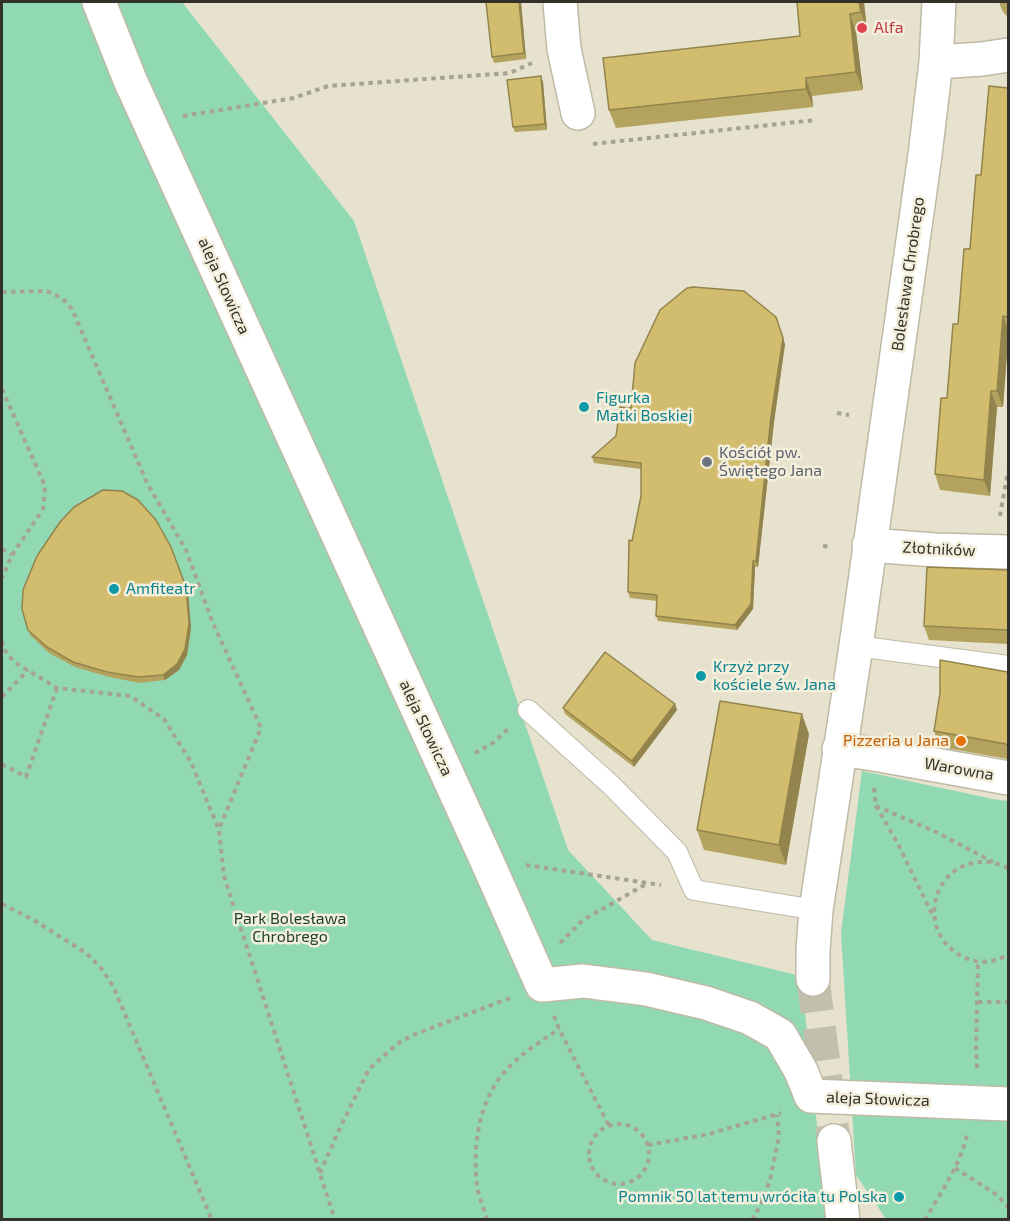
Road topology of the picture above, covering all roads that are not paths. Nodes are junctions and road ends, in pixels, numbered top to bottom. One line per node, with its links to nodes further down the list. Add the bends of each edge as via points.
1 (99, 2): 16 (street, aleja Słowicza, via 130,80 542,986 583,981 646,989 750,1018 780,1035 811,1096)
2 (560, 2): 6 (street, via 564,49)
3 (939, 2): 5 (street, Bolesława Chrobrego)
4 (1008, 55): 5 (street)
5 (936, 62): 7 (street, Bolesława Chrobrego)
6 (578, 113)
7 (869, 545): 8 (street, Złotników); 9 (street, Bolesława Chrobrego)
8 (1008, 552)
9 (855, 646): 10 (lane); 12 (street, Bolesława Chrobrego)
10 (1008, 666)
11 (528, 710): 14 (lane, via 612,786 676,852 694,890)
12 (839, 749): 13 (street, Warowna); 14 (street, Bolesława Chrobrego)
13 (1008, 778)
14 (816, 910): 15 (street, Bolesława Chrobrego)
15 (813, 978)
16 (1008, 1104)
17 (834, 1140): 18 (street)
18 (843, 1220)

